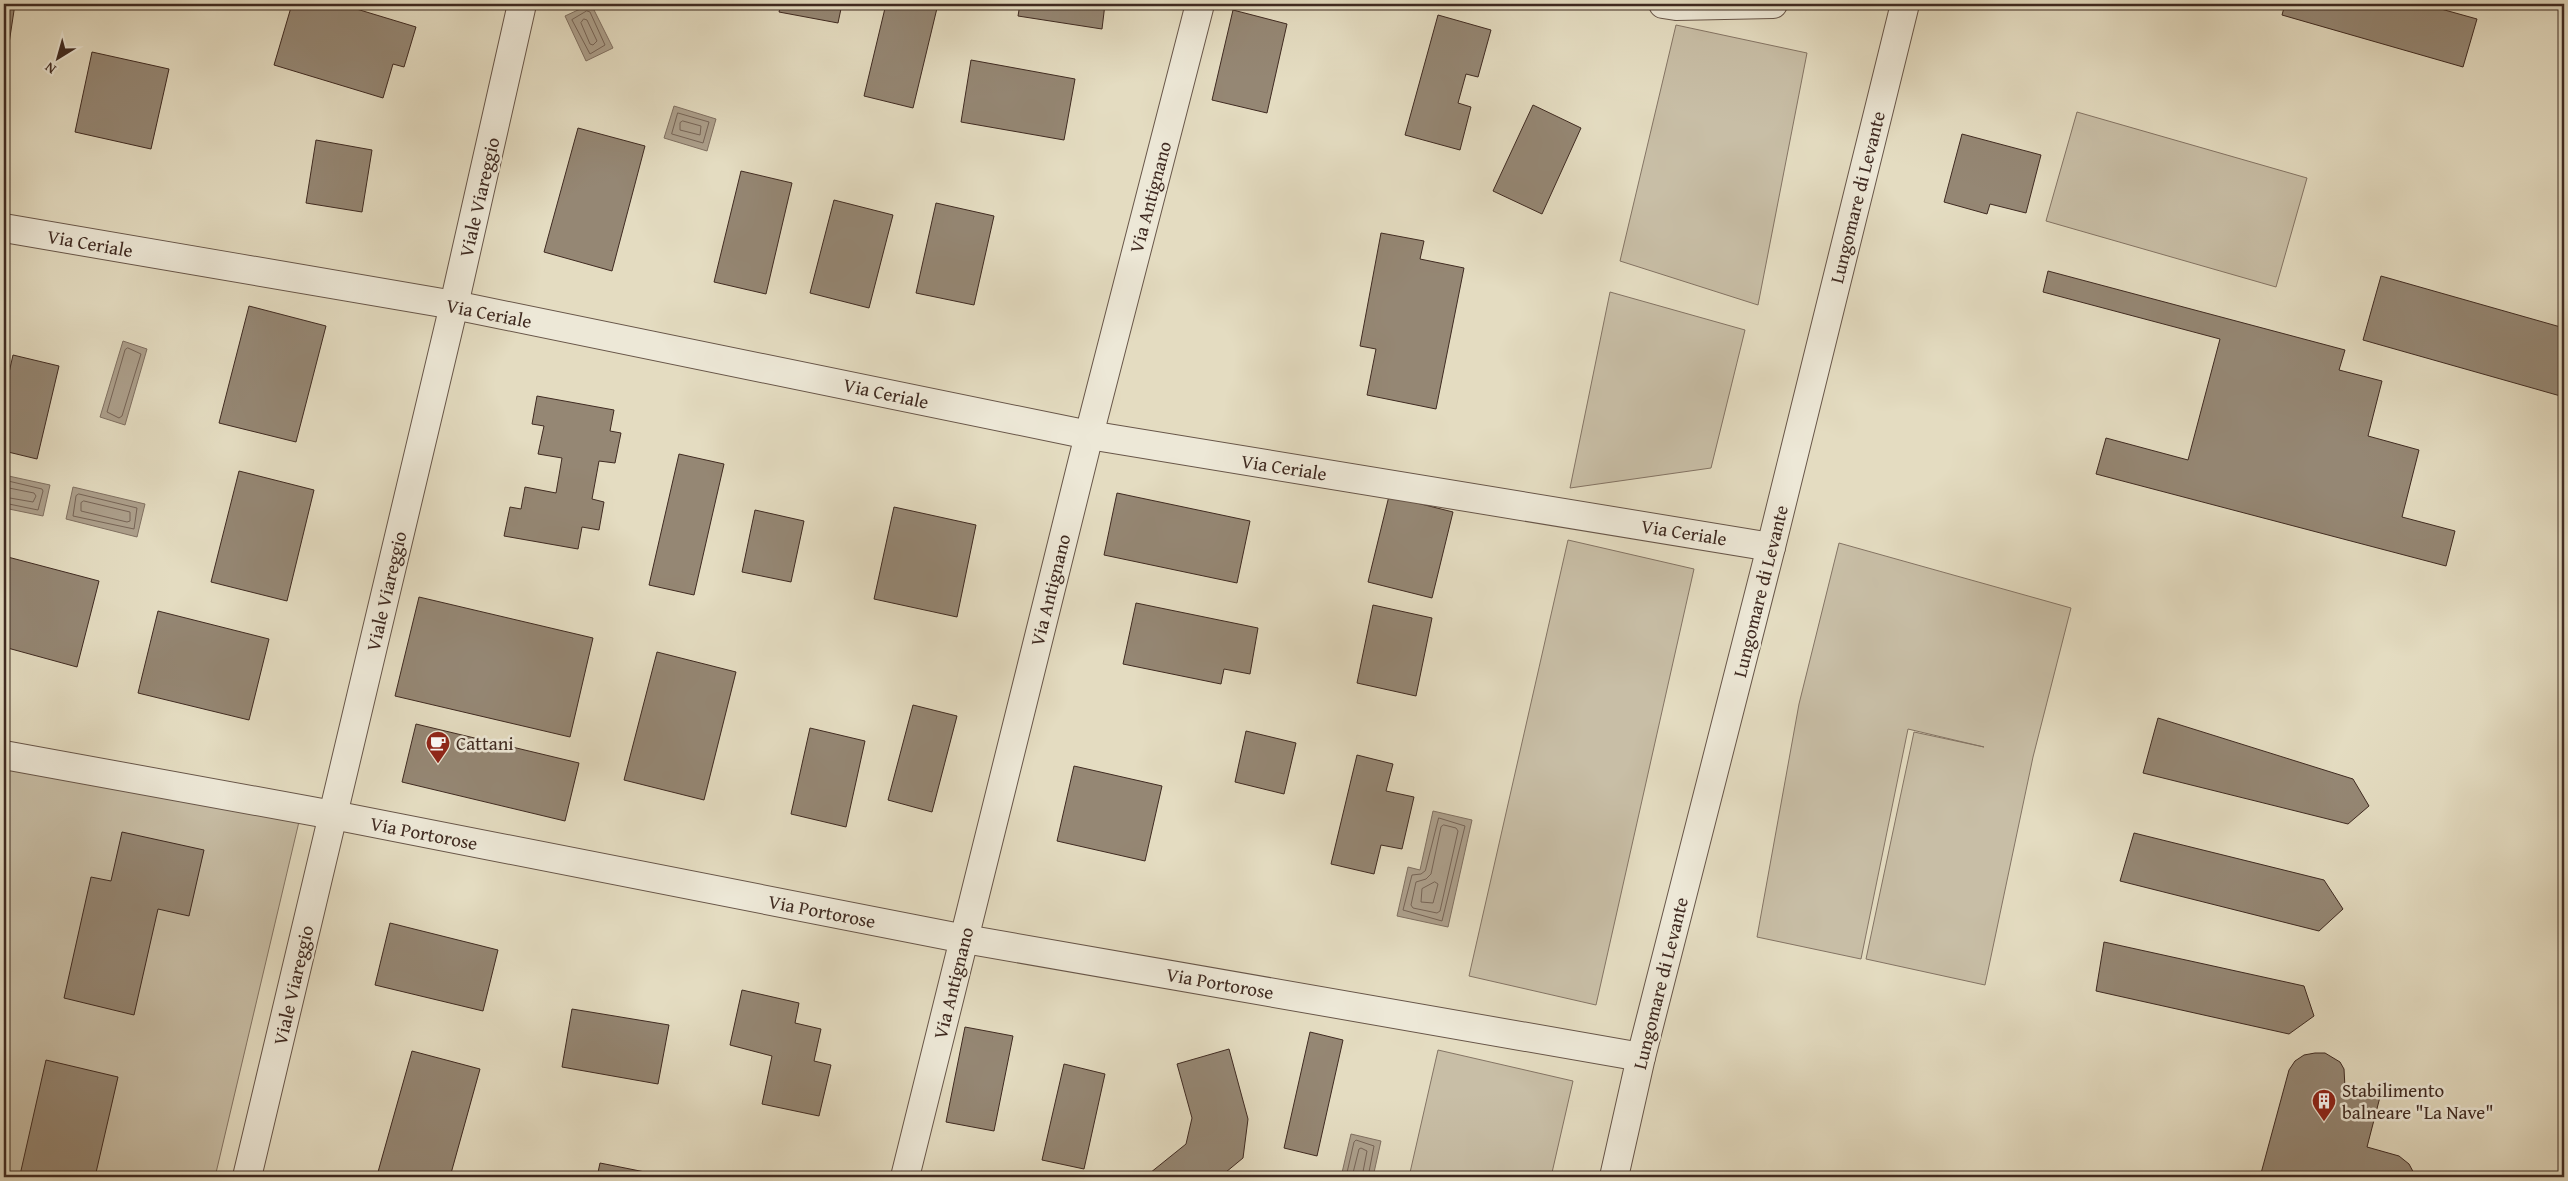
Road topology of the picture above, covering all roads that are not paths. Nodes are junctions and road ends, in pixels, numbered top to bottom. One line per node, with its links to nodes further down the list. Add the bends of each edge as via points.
1 (522, 4): 7 (street, Viale Viareggio)
2 (1200, 4): 8 (street, Via Antignano)
3 (1672, 4): 4 (street)
4 (1773, 4)
5 (1905, 4): 9 (street, Lungomare di Levante)
6 (4, 228): 7 (street, Via Ceriale)
7 (454, 305): 8 (street, Via Ceriale); 11 (street, Viale Viareggio)
8 (1089, 435): 9 (street, Via Ceriale); 12 (street, Via Antignano)
9 (1771, 547): 13 (street, Lungomare di Levante)
10 (4, 755): 11 (street, Via Portorose)
11 (333, 815): 12 (street, Via Portorose); 14 (street, Viale Viareggio)
12 (965, 939): 13 (street, Via Portorose); 15 (street, Via Antignano)
13 (1641, 1057): 16 (street, Lungomare di Levante)
14 (246, 1177)
15 (905, 1177)
16 (1614, 1177)

